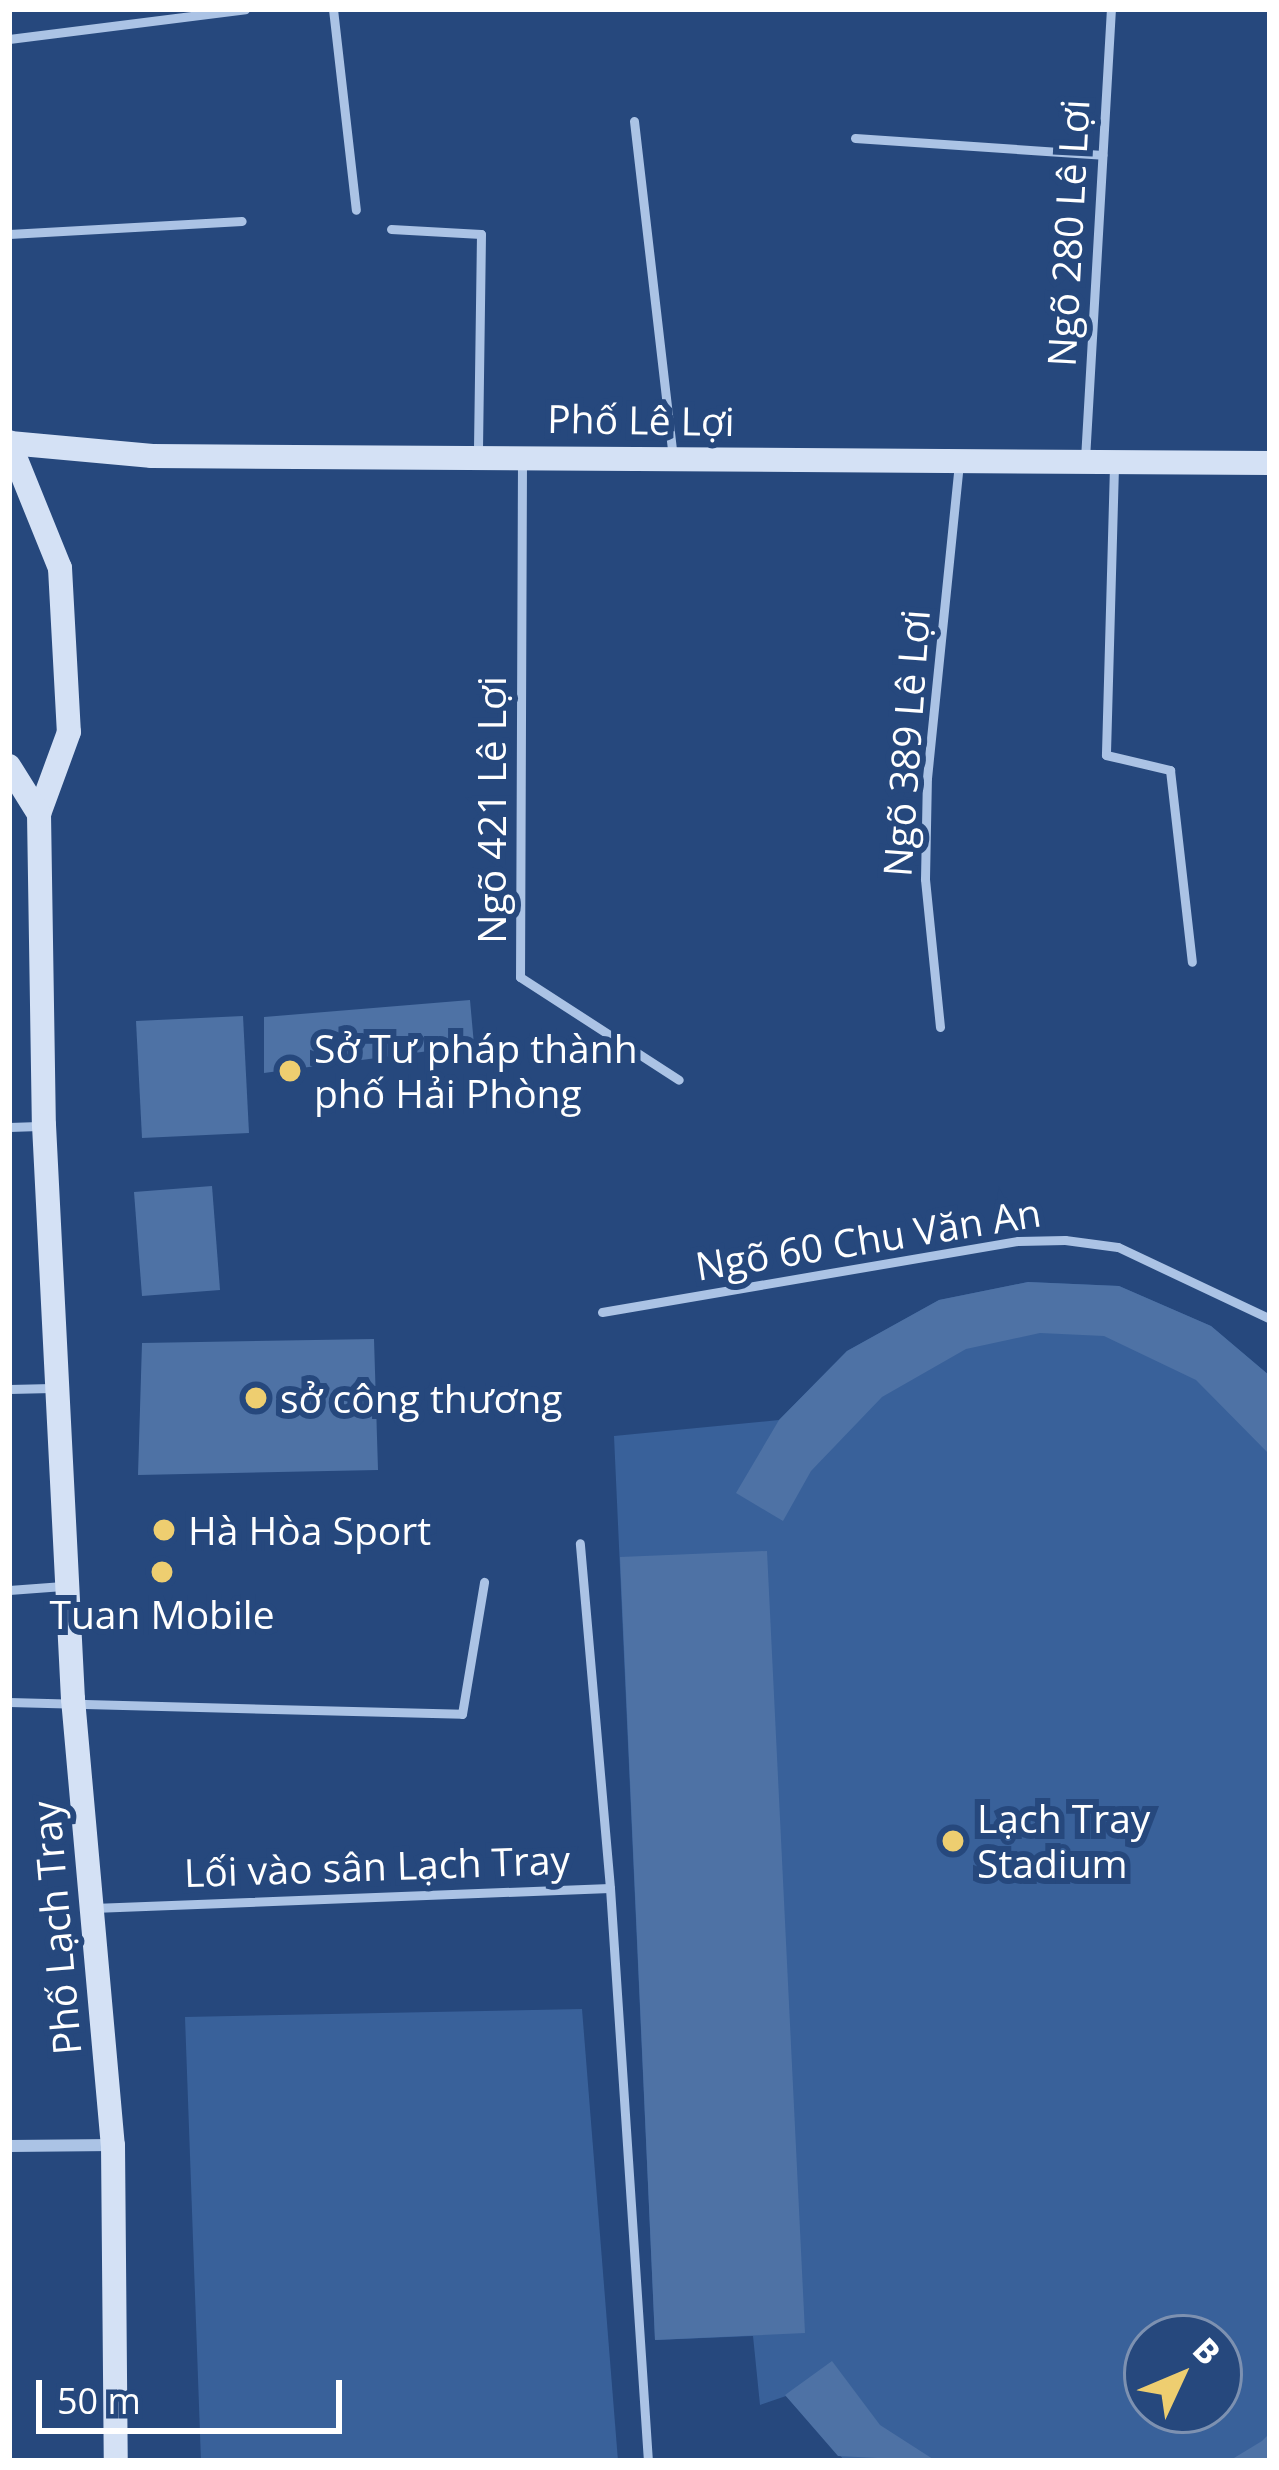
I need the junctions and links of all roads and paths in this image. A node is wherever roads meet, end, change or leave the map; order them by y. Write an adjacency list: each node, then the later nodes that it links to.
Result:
1 (245, 9): 4 (lane)
2 (333, 9): 8 (lane)
3 (1112, 9): 7 (lane, Ngõ 280 Lê Lợi)
4 (9, 39)
5 (634, 121): 16 (lane)
6 (856, 138): 7 (lane)
7 (1102, 155): 17 (lane, Ngõ 280 Lê Lợi)
8 (356, 210)
9 (242, 220): 11 (lane)
10 (391, 229): 14 (lane)
11 (9, 234)
12 (9, 421): 13 (main road, Phố Lạch Tray)
13 (9, 445): 14 (main road, Phố Lê Lợi); 22 (main road, Phố Lạch Tray)
14 (478, 454): 15 (main road, Phố Lê Lợi)
15 (522, 454): 16 (main road, Phố Lê Lợi); 25 (lane, Ngõ 421 Lê Lợi)
16 (673, 457): 19 (main road, Phố Lê Lợi)
17 (1085, 460): 18 (main road, Phố Lê Lợi); 19 (main road, Phố Lê Lợi)
18 (1114, 460): 20 (main road, Phố Lê Lợi); 23 (lane)
19 (959, 462): 24 (lane, Ngõ 389 Lê Lợi)
20 (1270, 463)
21 (9, 766): 22 (main road)
22 (38, 814): 26 (main road, Phố Lạch Tray)
23 (1192, 962)
24 (940, 1027)
25 (679, 1080)
26 (44, 1125): 27 (lane); 30 (main road, Phố Lạch Tray)
27 (9, 1127)
28 (602, 1312): 29 (lane, Ngõ 60 Chu Văn An)
29 (1270, 1319)
30 (58, 1388): 31 (lane); 34 (main road, Phố Lạch Tray)
31 (9, 1390)
32 (580, 1544): 38 (lane, Lối vào sân Lạch Tray)
33 (484, 1582): 36 (lane)
34 (67, 1586): 35 (lane); 36 (main road, Phố Lạch Tray)
35 (9, 1590)
36 (73, 1699): 37 (lane); 39 (main road, Phố Lạch Tray)
37 (9, 1702)
38 (610, 1888): 39 (lane, Lối vào sân Lạch Tray); 43 (lane)
39 (88, 1908): 40 (main road, Phố Lạch Tray)
40 (112, 2145): 41 (street); 42 (main road, Phố Lạch Tray)
41 (9, 2146)
42 (116, 2461)
43 (648, 2461)

